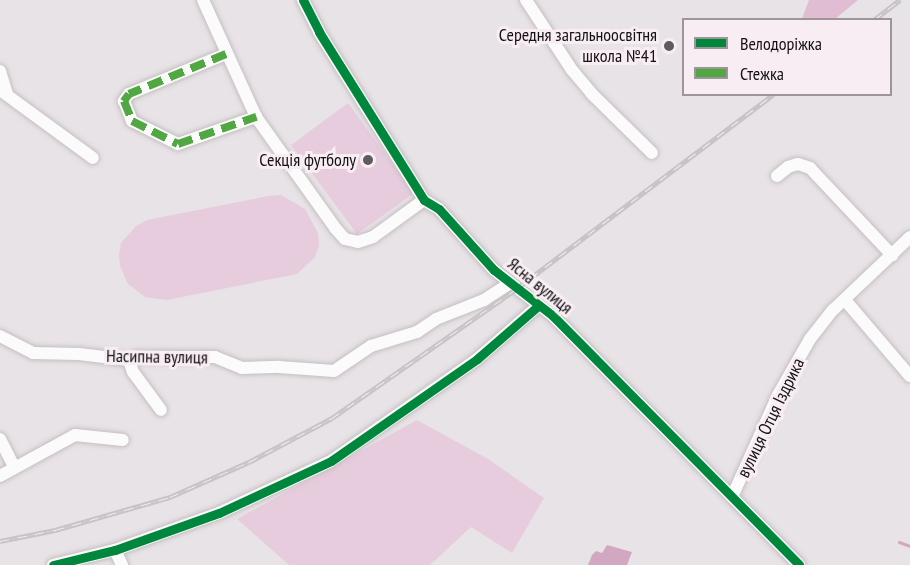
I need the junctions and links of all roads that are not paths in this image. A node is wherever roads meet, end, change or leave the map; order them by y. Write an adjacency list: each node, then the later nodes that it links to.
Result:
1 (203, 0): 4 (street)
2 (303, 0): 11 (street, Ясна вулиця)
3 (526, 0): 8 (street)
4 (226, 54): 7 (street); 7 (street)
5 (0, 71): 6 (street)
6 (4, 92): 9 (street)
7 (256, 117): 11 (street)
8 (652, 153)
9 (93, 158)
10 (777, 176): 13 (street)
11 (424, 200): 14 (street, Ясна вулиця)
12 (910, 237): 13 (street, вулиця Отця Іздрика)
13 (892, 255): 15 (street, вулиця Отця Іздрика)
14 (509, 284): 16 (street, Ясна вулиця); 18 (street, Насипна вулиця)
15 (845, 300): 19 (street); 25 (street, вулиця Отця Іздрика)
16 (538, 306): 25 (street, Ясна вулиця); 26 (street)
17 (0, 336): 18 (street, Насипна вулиця)
18 (129, 360): 20 (street)
19 (910, 376)
20 (161, 410)
21 (0, 439): 23 (street)
22 (123, 440): 23 (street)
23 (14, 466): 24 (street)
24 (0, 476)
25 (732, 497): 29 (street, Ясна вулиця)
26 (115, 550): 27 (street); 28 (street)
27 (53, 565)
28 (122, 565)
29 (799, 565)

